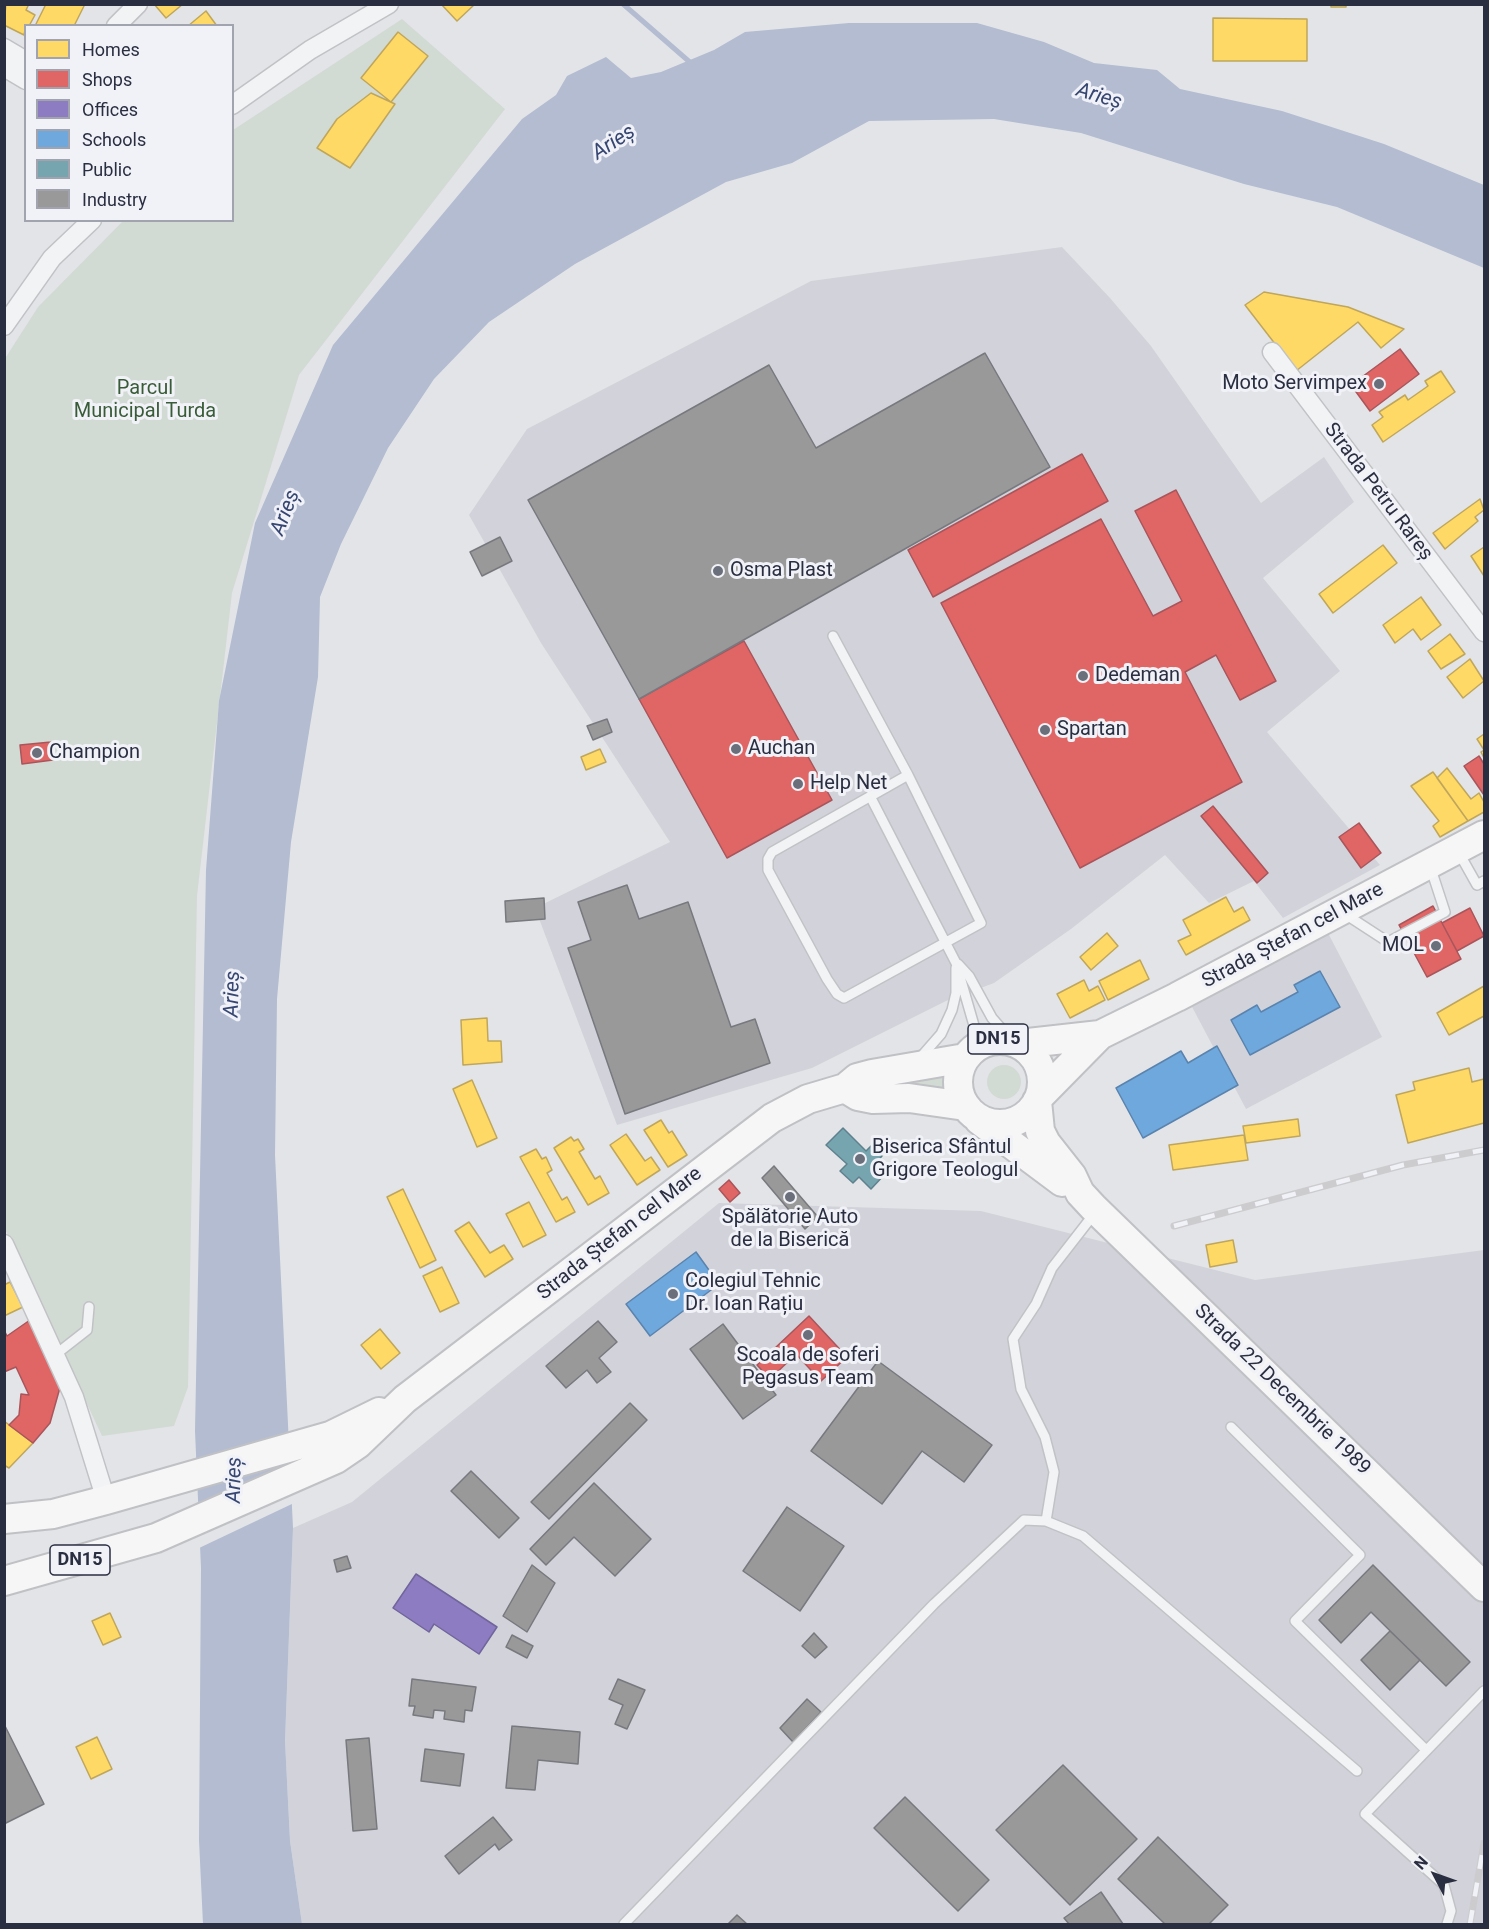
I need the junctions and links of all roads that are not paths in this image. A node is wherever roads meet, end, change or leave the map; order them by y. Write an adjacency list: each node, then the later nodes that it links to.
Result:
1 (138, 4): 3 (street)
2 (389, 4): 8 (street)
3 (118, 24)
4 (4, 48): 5 (street)
5 (24, 60)
6 (4, 67): 7 (street)
7 (24, 79)
8 (234, 104)
9 (90, 222): 10 (street)
10 (4, 326)
11 (1272, 352): 12 (street, Strada Petru Rareș)
12 (1485, 632)
13 (833, 636): 14 (lane)
14 (908, 775): 15 (lane); 21 (lane)
15 (870, 796): 21 (lane); 21 (lane)
16 (1485, 835): 17 (main road, Strada Ștefan cel Mare / DN15)
17 (1457, 850): 18 (main road, Strada Ștefan cel Mare / DN15); 19 (lane)
18 (1430, 864): 20 (main road, Strada Ștefan cel Mare / DN15); 20 (lane)
19 (1485, 881)
20 (1341, 911): 23 (main road, Strada Ștefan cel Mare / DN15)
21 (945, 944): 22 (lane)
22 (956, 963): 24 (lane); 25 (lane); 26 (lane)
23 (1100, 1035): 24 (main road, Strada Ștefan cel Mare / DN15); 28 (main road, Strada Ștefan cel Mare / DN15)
24 (1016, 1043): 25 (main road, Strada Ștefan cel Mare / DN15); 28 (main road, DN15)
25 (970, 1053): 26 (main road, Strada Ștefan cel Mare / DN15); 29 (main road, DN15)
26 (909, 1066): 27 (main road, Strada Ștefan cel Mare / DN15)
27 (845, 1088): 29 (main road, Strada Ștefan cel Mare / DN15); 35 (main road, Strada Ștefan cel Mare / DN15)
28 (1039, 1098): 29 (main road, Strada Ștefan cel Mare / DN15); 30 (main road, Strada 22 Decembrie 1989)
29 (969, 1111): 30 (main road, Strada 22 Decembrie 1989)
30 (1089, 1202): 38 (lane); 40 (main road, Strada 22 Decembrie 1989)
31 (4, 1244): 33 (street)
32 (89, 1307): 33 (lane)
33 (56, 1355): 36 (street)
34 (1231, 1427): 42 (lane)
35 (333, 1448): 36 (main road, Strada Ștefan cel Mare / DN15); 39 (main road, Strada Ștefan cel Mare / DN15)
36 (106, 1500): 37 (main road, Strada Ștefan cel Mare / DN15)
37 (4, 1519)
38 (1046, 1521): 43 (lane); 44 (lane)
39 (4, 1581)
40 (1485, 1587)
41 (1485, 1690): 42 (lane)
42 (1426, 1750): 45 (lane)
43 (1357, 1771)
44 (624, 1924)
45 (1447, 1924)

